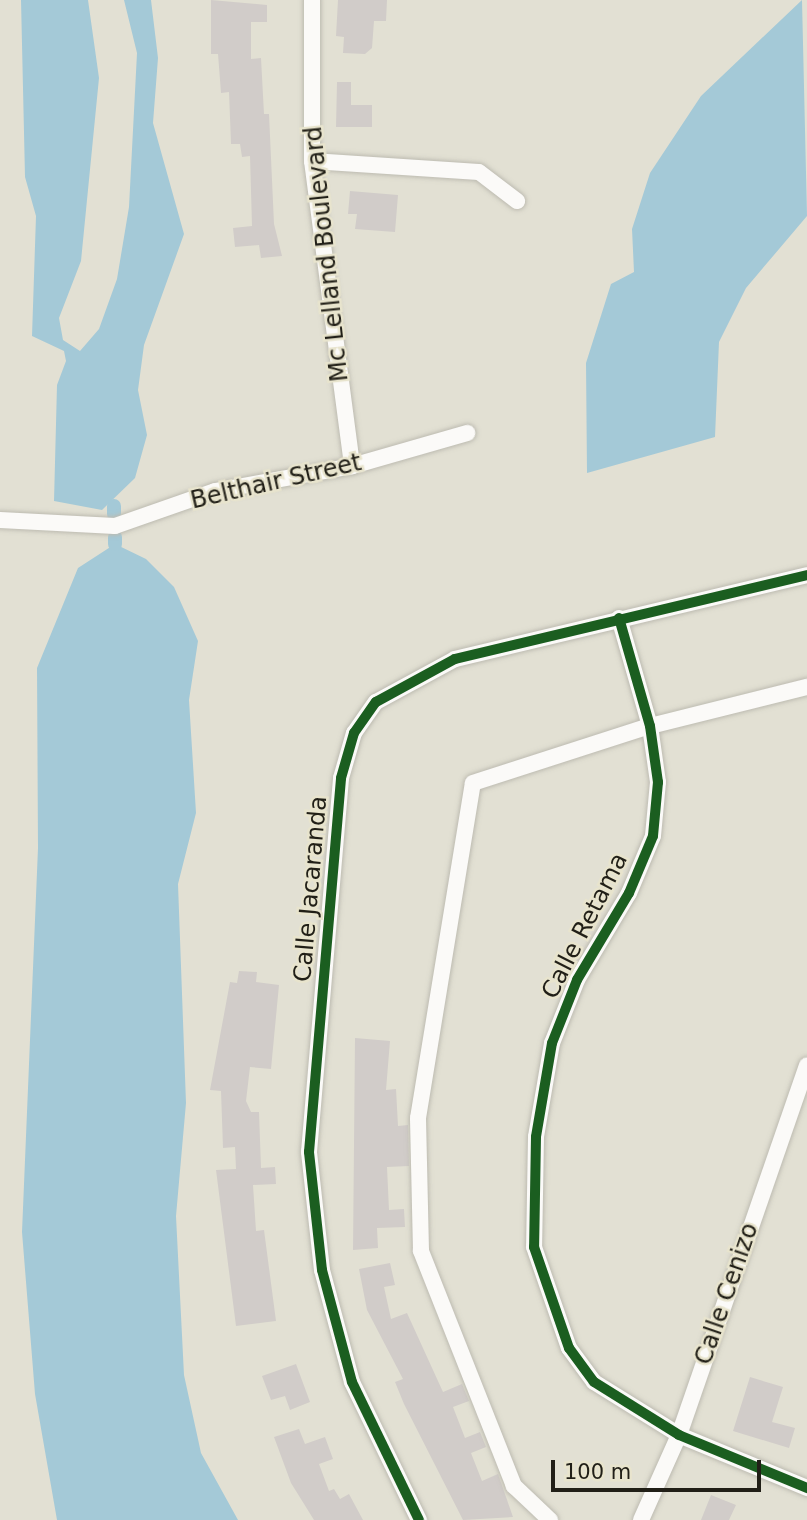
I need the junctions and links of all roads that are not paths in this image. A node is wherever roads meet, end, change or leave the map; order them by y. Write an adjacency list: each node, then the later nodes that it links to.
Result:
1 (312, 0): 2 (street, Mc Lelland Boulevard)
2 (312, 161): 3 (street); 5 (street, Mc Lelland Boulevard)
3 (517, 201)
4 (467, 433): 5 (street, Belthair Street)
5 (352, 466): 6 (street, Belthair Street)
6 (0, 520)
7 (807, 575): 8 (street, Calle Jacaranda)
8 (619, 618): 10 (street, Calle Retama); 14 (street, Calle Jacaranda)
9 (807, 687): 10 (street)
10 (650, 726): 12 (street, Calle Retama); 15 (street)
11 (807, 1066): 12 (street, Calle Cenizo)
12 (679, 1435): 13 (street, Calle Retama); 16 (street, Calle Cenizo)
13 (807, 1488)
14 (419, 1520)
15 (550, 1520)
16 (641, 1520)

